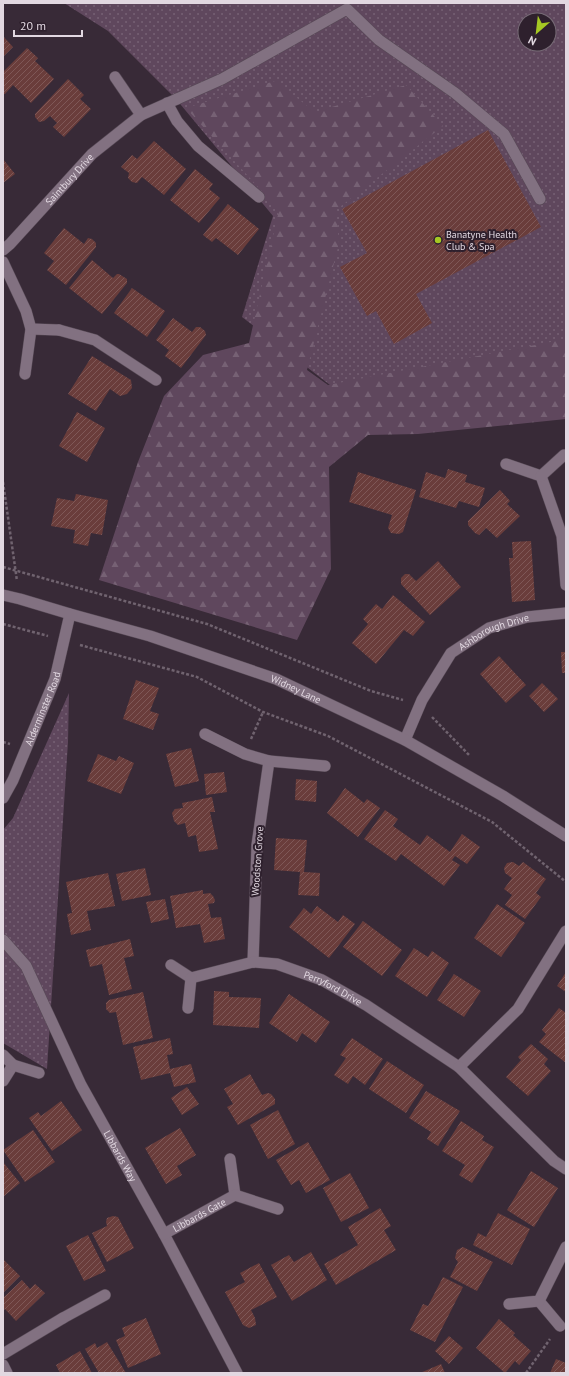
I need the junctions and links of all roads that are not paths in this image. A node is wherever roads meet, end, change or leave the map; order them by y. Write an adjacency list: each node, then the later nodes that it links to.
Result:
1 (350, 6): 3 (street, Saintbury Drive); 6 (street)
2 (115, 77): 4 (street)
3 (172, 101): 4 (street, Saintbury Drive); 5 (street)
4 (141, 115): 7 (street, Saintbury Drive)
5 (259, 197)
6 (540, 199)
7 (3, 250)
8 (3, 262): 9 (street)
9 (31, 329): 10 (street); 11 (street)
10 (25, 374)
11 (156, 380)
12 (564, 455): 14 (street)
13 (506, 464): 14 (street)
14 (540, 476): 15 (street)
15 (566, 585)
16 (3, 596): 18 (street, Widney Lane)
17 (566, 613): 20 (street, Ashborough Drive)
18 (70, 614): 20 (street, Widney Lane); 23 (street, Alderminster Road)
19 (205, 734): 21 (street)
20 (405, 740): 24 (street, Widney Lane)
21 (269, 761): 22 (street); 27 (street, Woodston Grove)
22 (325, 766)
23 (3, 798)
24 (566, 836)
25 (566, 931): 33 (street)
26 (3, 940): 40 (street, Libbards Way)
27 (253, 962): 29 (street, Perryford Drive); 33 (street, Perryford Drive)
28 (171, 965): 29 (street)
29 (191, 978): 30 (street)
30 (188, 1008)
31 (3, 1055): 32 (street)
32 (13, 1065): 34 (street); 35 (street)
33 (459, 1068): 37 (street, Perryford Drive)
34 (39, 1073)
35 (3, 1081)
36 (230, 1159): 38 (street, Libbards Gate)
37 (566, 1169)
38 (235, 1196): 39 (street, Libbards Gate); 40 (street, Libbards Gate)
39 (278, 1209)
40 (164, 1234): 49 (street, Libbards Way)
41 (566, 1247): 43 (street)
42 (105, 1295): 46 (street)
43 (539, 1301): 44 (street); 45 (street)
44 (509, 1304)
45 (560, 1326)
46 (3, 1354)
47 (3, 1365): 48 (street)
48 (7, 1373)
49 (237, 1373)

